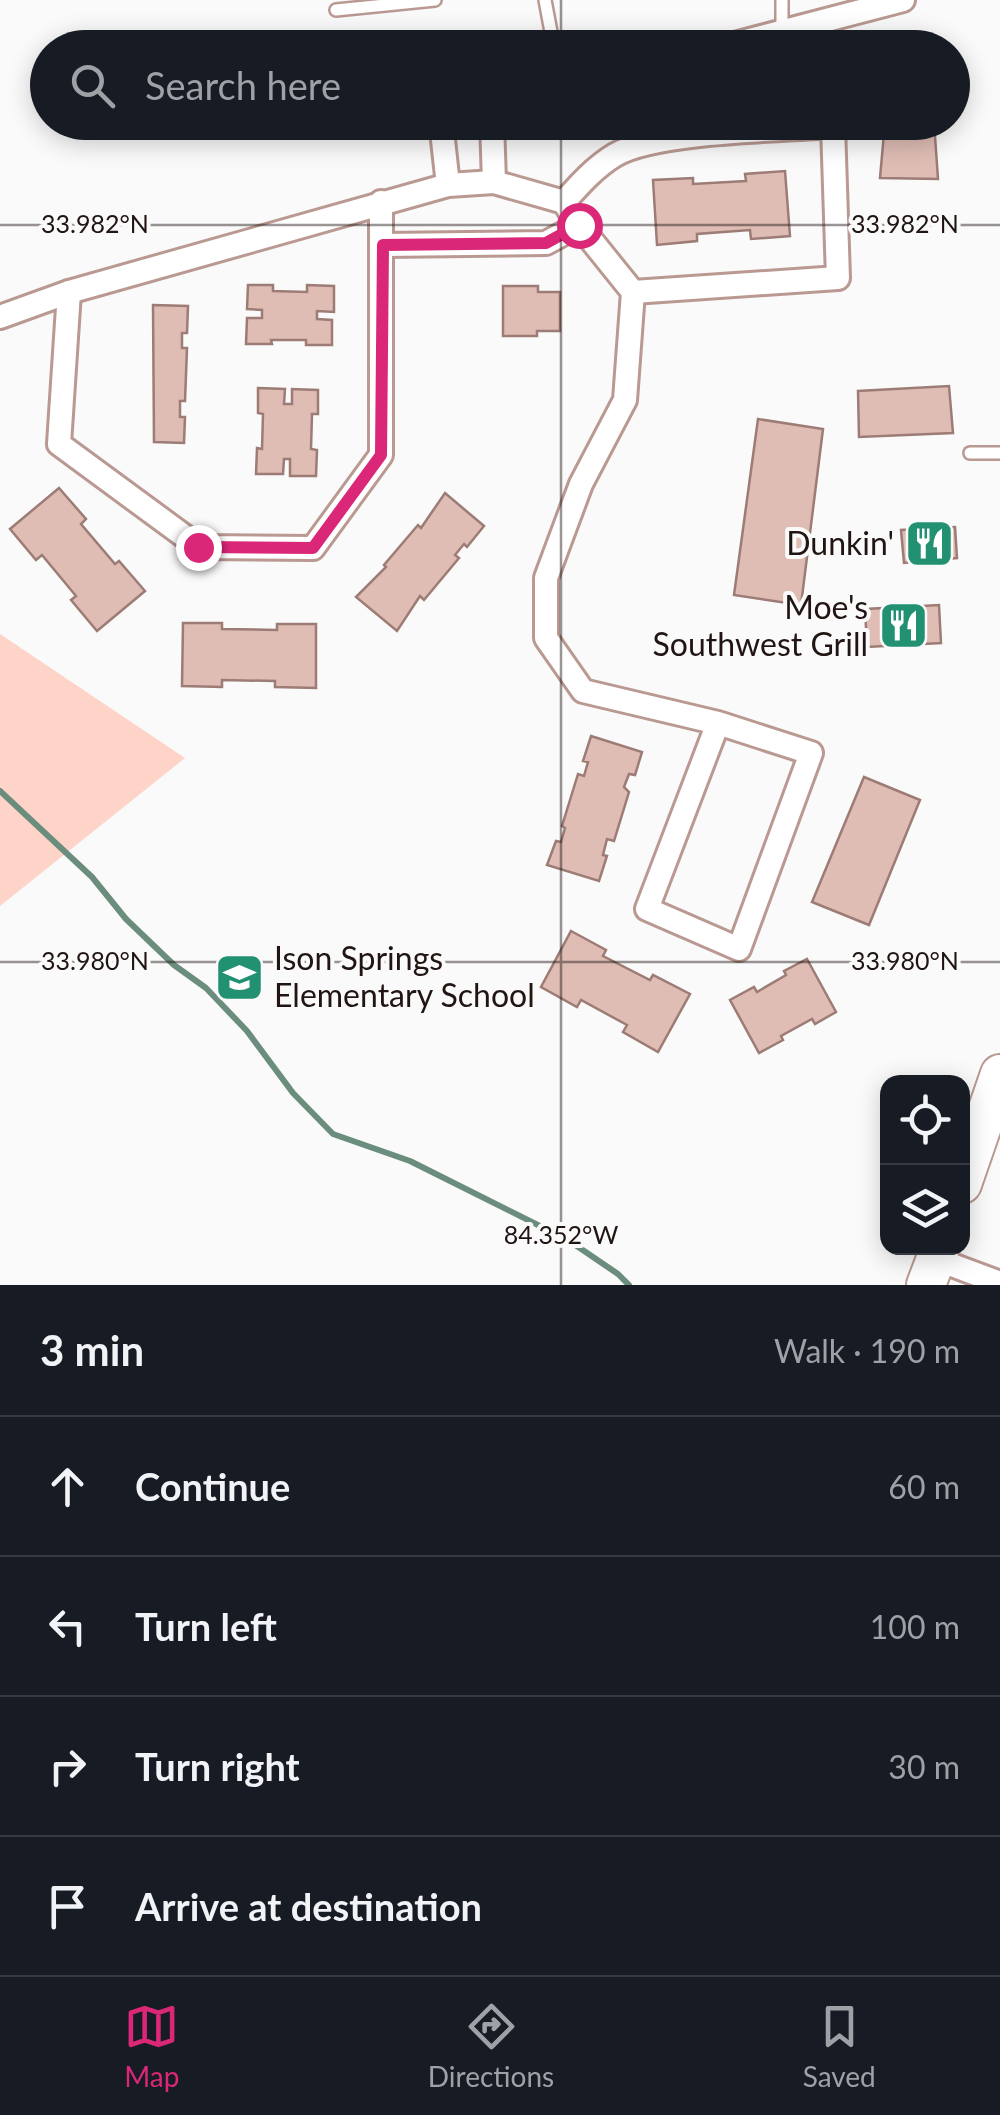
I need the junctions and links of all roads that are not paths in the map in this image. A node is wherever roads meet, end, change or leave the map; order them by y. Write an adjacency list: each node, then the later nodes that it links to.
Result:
1 (435, 0): 5 (lane)
2 (545, 0): 6 (lane)
3 (782, 0): 7 (lane)
4 (901, 0): 8 (street)
5 (336, 10)
6 (551, 30)
7 (782, 30)
8 (786, 30)
9 (443, 140): 14 (street)
10 (493, 140): 13 (street)
11 (660, 140): 16 (street)
12 (833, 140): 20 (street)
13 (494, 182): 14 (street); 16 (street)
14 (448, 185): 15 (street)
15 (381, 202): 18 (street); 19 (street)
16 (564, 202): 17 (street)
17 (579, 225): 18 (street); 20 (street)
18 (383, 245): 19 (street)
19 (69, 292): 21 (street)
20 (633, 292): 24 (street)
21 (0, 317)
22 (970, 453): 23 (lane)
23 (1000, 453)
24 (718, 723): 24 (street)
25 (1000, 1074): 26 (main road)
26 (969, 1165)
27 (934, 1264): 28 (street)
28 (1000, 1282)

